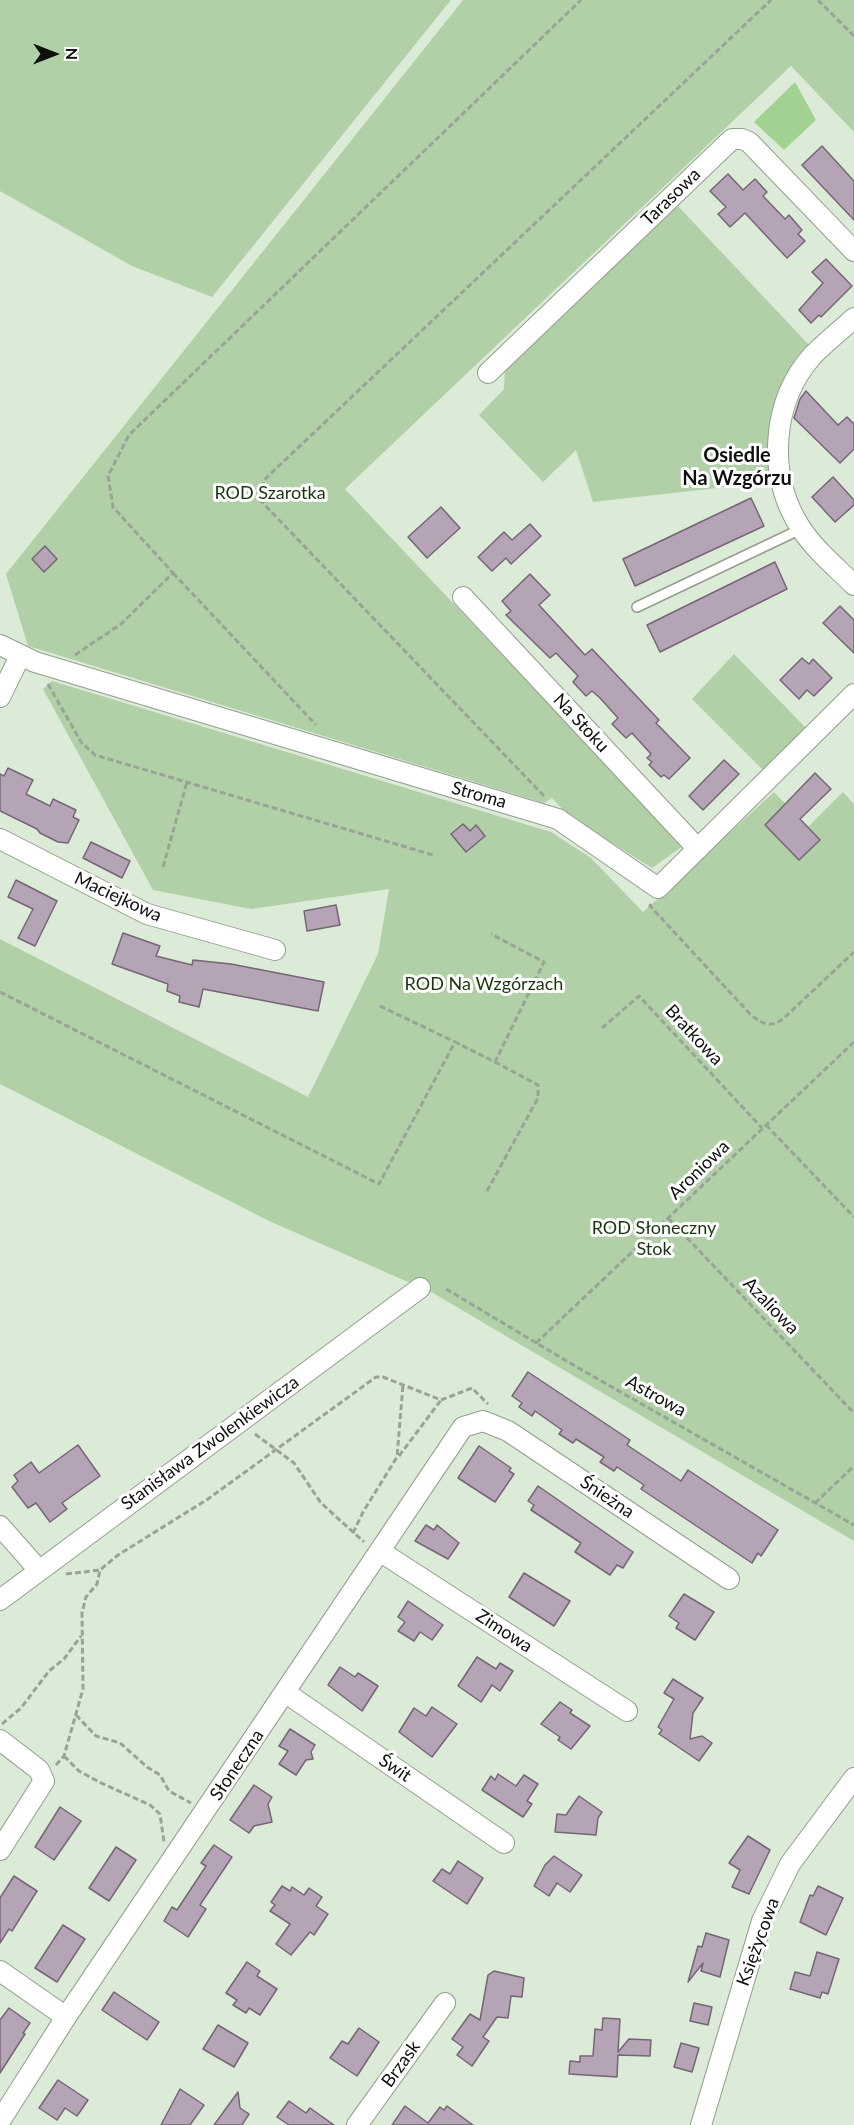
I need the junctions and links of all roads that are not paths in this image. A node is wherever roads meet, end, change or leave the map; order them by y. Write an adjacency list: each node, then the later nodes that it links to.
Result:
1 (854, 251): 3 (street, Tarasowa)
2 (854, 318): 4 (street)
3 (488, 373)
4 (801, 529): 5 (street); 7 (lane)
5 (854, 585)
6 (463, 597): 13 (street, Na Stoku)
7 (637, 607)
8 (0, 645): 9 (street, Stroma)
9 (20, 656): 11 (street); 13 (street, Stroma)
10 (854, 694): 13 (street)
11 (0, 697)
12 (0, 839): 14 (street, Maciejkowa)
13 (698, 849)
14 (275, 950)
15 (420, 1288): 19 (street, Stanisława Zwolenkiewicza)
16 (489, 1423): 18 (street, Słoneczna); 20 (street, Śnieżna)
17 (0, 1526): 19 (street)
18 (381, 1552): 22 (street, Słoneczna); 23 (street, Zimowa)
19 (38, 1569): 21 (street, Stanisława Zwolenkiewicza)
20 (729, 1579)
21 (0, 1600)
22 (286, 1693): 26 (street, Świt); 30 (street, Słoneczna)
23 (627, 1711)
24 (0, 1740): 27 (street)
25 (854, 1778): 33 (street, Księżycowa)
26 (504, 1843)
27 (0, 1850)
28 (0, 1971): 30 (street)
29 (445, 2003): 32 (street, Brzask)
30 (66, 2017): 31 (street, Słoneczna)
31 (0, 2121)
32 (357, 2125)
33 (701, 2125)

